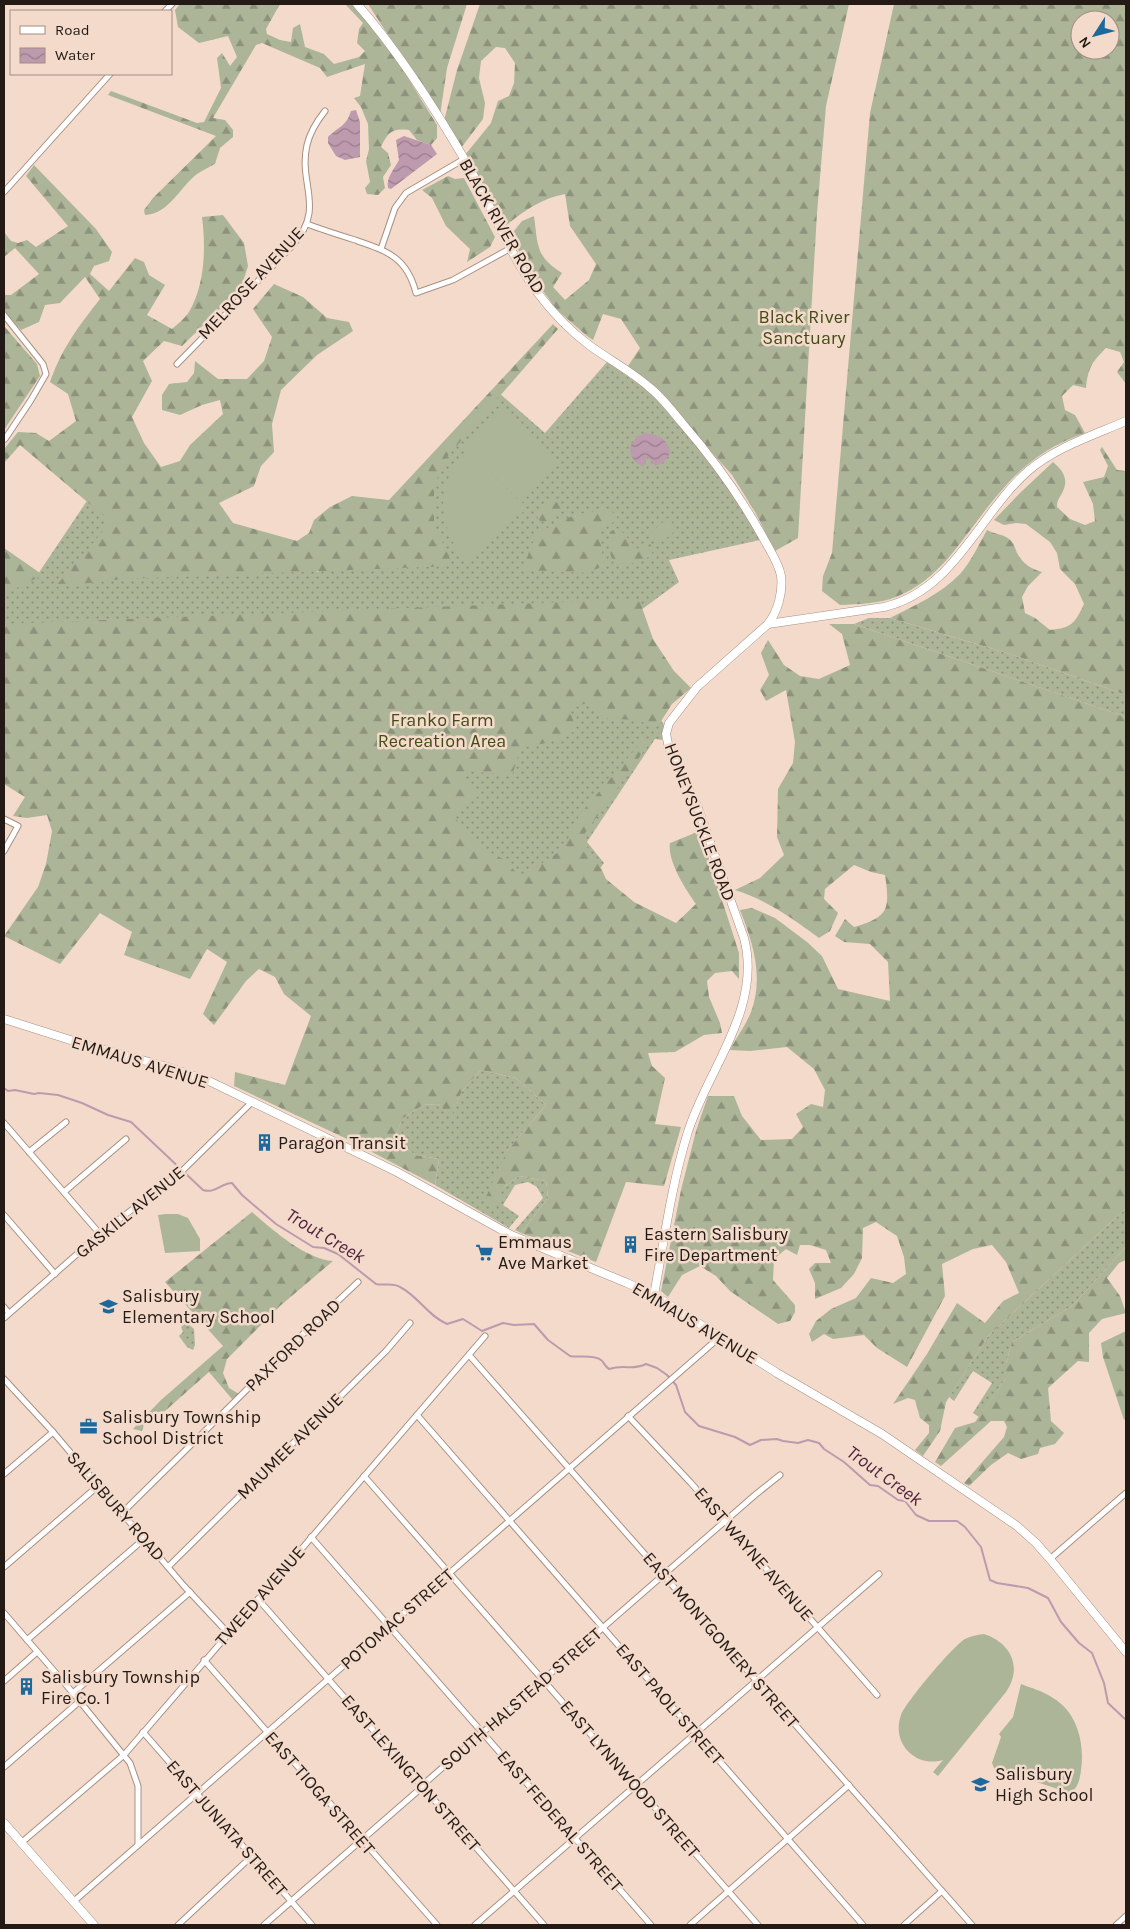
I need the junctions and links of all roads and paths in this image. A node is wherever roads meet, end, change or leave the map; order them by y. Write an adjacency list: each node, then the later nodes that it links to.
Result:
1 (357, 4): 4 (street, BLACK RIVER ROAD)
2 (109, 75): 5 (street)
3 (325, 111): 6 (street, MELROSE AVENUE)
4 (464, 159): 7 (street, BLACK RIVER ROAD); 8 (street)
5 (5, 188)
6 (307, 224): 8 (street); 10 (street, MELROSE AVENUE)
7 (511, 248): 8 (street); 13 (street, BLACK RIVER ROAD)
8 (381, 249)
9 (4, 315): 12 (street)
10 (177, 364)
11 (1126, 421): 13 (street)
12 (5, 439)
13 (768, 624): 27 (street, HONEYSUCKLE ROAD)
14 (4, 819): 15 (street)
15 (4, 851)
16 (4, 1019): 17 (street, EMMAUS AVENUE)
17 (252, 1102): 24 (street, GASKILL AVENUE); 27 (street, EMMAUS AVENUE)
18 (66, 1122): 21 (street)
19 (4, 1123): 21 (street)
20 (126, 1139): 22 (street)
21 (29, 1152): 22 (street)
22 (64, 1192): 24 (street)
23 (4, 1215): 25 (street)
24 (100, 1234): 25 (street, GASKILL AVENUE)
25 (55, 1274): 29 (street, GASKILL AVENUE)
26 (358, 1282): 45 (street, PAXFORD ROAD)
27 (654, 1295): 33 (street, EMMAUS AVENUE)
28 (4, 1307): 29 (street)
29 (9, 1313): 30 (street, GASKILL AVENUE)
30 (4, 1318)
31 (410, 1323): 52 (street, MAUMEE AVENUE)
32 (485, 1336): 34 (street, TWEED AVENUE)
33 (720, 1336): 37 (street, POTOMAC STREET); 50 (street, EMMAUS AVENUE)
34 (469, 1355): 36 (street, TWEED AVENUE); 39 (street, EAST MONTGOMERY STREET)
35 (5, 1383): 38 (street, SALISBURY ROAD)
36 (417, 1415): 42 (street, TWEED AVENUE); 46 (street, EAST PAOLI STREET)
37 (628, 1416): 39 (street, POTOMAC STREET); 47 (street, EAST WAYNE AVENUE)
38 (53, 1432): 40 (street); 43 (street, SALISBURY ROAD)
39 (569, 1469): 46 (street, POTOMAC STREET); 55 (street, EAST MONTGOMERY STREET)
40 (4, 1474)
41 (780, 1475): 47 (street, SOUTH HALSTEAD STREET)
42 (364, 1476): 48 (street, TWEED AVENUE); 53 (street, EAST LYNNWOOD STREET)
43 (98, 1486): 45 (street, SALISBURY ROAD); 51 (street)
44 (1126, 1493): 50 (street)
45 (122, 1513): 49 (street, SALISBURY ROAD)
46 (510, 1521): 53 (street, POTOMAC STREET); 61 (street, EAST PAOLI STREET)
47 (725, 1522): 55 (street, SOUTH HALSTEAD STREET); 60 (street, EAST WAYNE AVENUE)
48 (311, 1537): 57 (street, TWEED AVENUE); 59 (street, EAST FEDERAL STREET)
49 (144, 1539): 52 (street, SALISBURY ROAD); 63 (street)
50 (1050, 1558): 65 (street, EMMAUS AVENUE)
51 (4, 1567)
52 (168, 1567): 56 (street, SALISBURY ROAD)
53 (449, 1574): 59 (street, POTOMAC STREET); 68 (street, EAST LYNNWOOD STREET)
54 (879, 1574): 60 (street)
55 (664, 1575): 61 (street, SOUTH HALSTEAD STREET); 69 (street, EAST MONTGOMERY STREET)
56 (190, 1592): 62 (street, SALISBURY ROAD); 71 (street)
57 (258, 1599): 62 (street, TWEED AVENUE); 67 (street, EAST LEXINGTON STREET)
58 (4, 1613): 63 (street)
59 (388, 1626): 67 (street, POTOMAC STREET); 76 (street, EAST FEDERAL STREET)
60 (818, 1627): 69 (street); 72 (street, EAST WAYNE AVENUE)
61 (603, 1628): 68 (street, SOUTH HALSTEAD STREET); 77 (street, EAST PAOLI STREET)
62 (228, 1633): 66 (street, TWEED AVENUE)
63 (27, 1640): 64 (street)
64 (37, 1652): 70 (street); 71 (street)
65 (1126, 1652)
66 (204, 1660): 74 (street, TWEED AVENUE); 75 (street, EAST TIOGA STREET)
67 (328, 1679): 75 (street, POTOMAC STREET); 81 (street, EAST LEXINGTON STREET)
68 (542, 1680): 76 (street, SOUTH HALSTEAD STREET); 82 (street, EAST LYNNWOOD STREET)
69 (757, 1680): 77 (street); 80 (street, EAST MONTGOMERY STREET)
70 (4, 1681)
71 (73, 1693): 73 (street)
72 (877, 1695)
73 (80, 1701): 78 (street); 79 (street)
74 (142, 1732): 78 (street, TWEED AVENUE); 83 (street, EAST JUNIATA STREET)
75 (267, 1732): 83 (street, POTOMAC STREET); 87 (street, EAST TIOGA STREET)
76 (483, 1732): 81 (street, SOUTH HALSTEAD STREET); 86 (street, EAST FEDERAL STREET)
77 (697, 1734): 82 (street); 85 (street, EAST PAOLI STREET)
78 (124, 1754): 88 (street, TWEED AVENUE); 89 (street)
79 (4, 1767)
80 (850, 1785): 85 (street); 92 (street, EAST MONTGOMERY STREET)
81 (423, 1786): 87 (street, SOUTH HALSTEAD STREET); 93 (street, EAST LEXINGTON STREET)
82 (636, 1787): 86 (street); 91 (street, EAST LYNNWOOD STREET)
83 (197, 1794): 89 (street, POTOMAC STREET); 90 (street, EAST JUNIATA STREET)
84 (4, 1823): 88 (street)
85 (789, 1838): 91 (street); 107 (street, EAST PAOLI STREET)
86 (575, 1839): 93 (street); 104 (street, EAST FEDERAL STREET)
87 (361, 1840): 94 (street, SOUTH HALSTEAD STREET); 101 (street, EAST TIOGA STREET)
88 (21, 1843): 95 (street)
89 (138, 1845): 95 (street, POTOMAC STREET)
90 (252, 1856): 94 (street, EAST JUNIATA STREET); 98 (street)
91 (728, 1891): 105 (street); 106 (street, EAST LYNNWOOD STREET)
92 (942, 1891): 108 (street); 109 (street, EAST MONTGOMERY STREET)
93 (514, 1892): 102 (street); 103 (street, EAST LEXINGTON STREET)
94 (291, 1901): 99 (street, SOUTH HALSTEAD STREET); 100 (street, EAST JUNIATA STREET)
95 (73, 1902): 97 (street)
96 (1126, 1916): 110 (street)
97 (94, 1925)
98 (178, 1925)
99 (264, 1925)
100 (312, 1925)
101 (437, 1925)
102 (476, 1925)
103 (544, 1925)
104 (651, 1925)
105 (690, 1925)
106 (758, 1925)
107 (863, 1925)
108 (904, 1925)
109 (972, 1925)
110 (1116, 1925)

